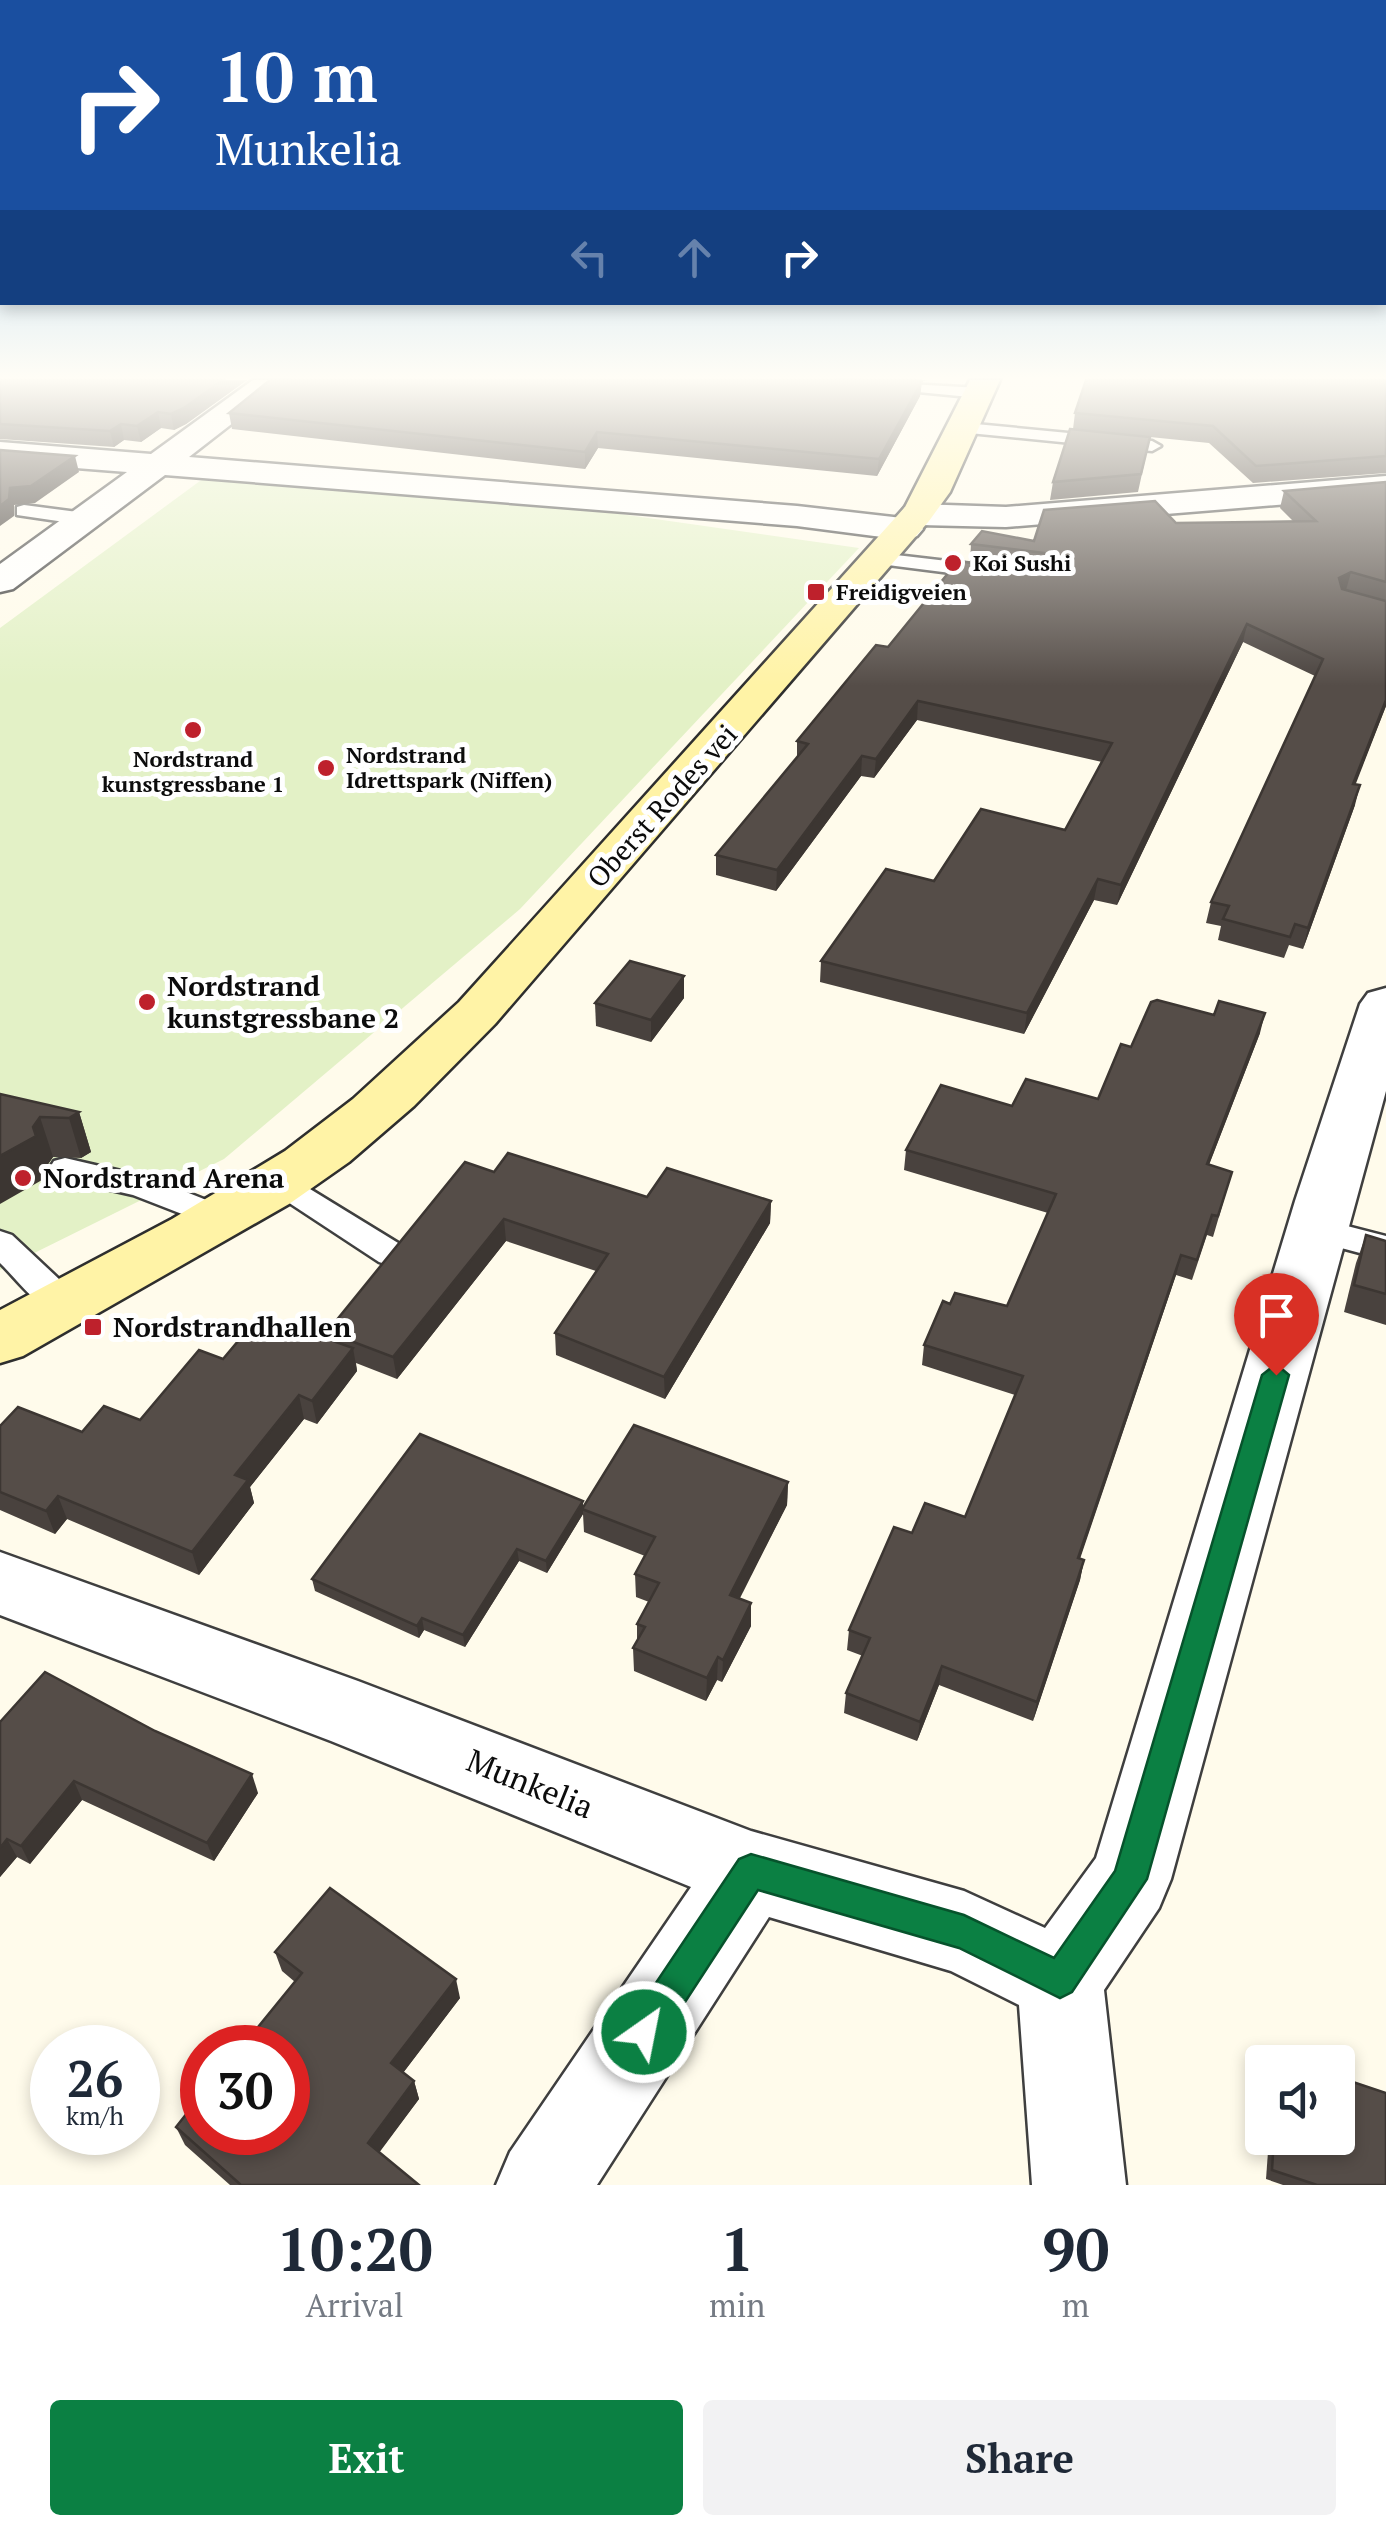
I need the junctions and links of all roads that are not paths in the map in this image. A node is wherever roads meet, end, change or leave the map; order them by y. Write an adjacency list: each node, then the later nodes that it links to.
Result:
1 (134, 482): 6 (street)
2 (358, 482): 7 (street)
3 (931, 482): 7 (street, Oberst Rodes vei)
4 (1386, 486): 7 (street)
5 (24, 510): 6 (lane)
6 (84, 519): 9 (street)
7 (900, 534): 8 (lane); 12 (street, Oberst Rodes vei)
8 (1011, 575)
9 (0, 581)
10 (1386, 1004): 14 (street)
11 (64, 1168): 13 (lane)
12 (279, 1181): 13 (street, Oberst Rodes vei); 17 (lane)
13 (218, 1216): 18 (street, Oberst Rodes vei)
14 (1316, 1230): 16 (lane); 22 (street)
15 (0, 1243): 18 (lane)
16 (1386, 1248)
17 (391, 1254)
18 (64, 1304): 19 (street, Oberst Rodes vei)
19 (0, 1339)
20 (0, 1583): 21 (street, Munkelia)
21 (751, 1871): 22 (street, Munkelia); 23 (street)
22 (1060, 1980): 24 (street)
23 (544, 2185)
24 (1078, 2185)

